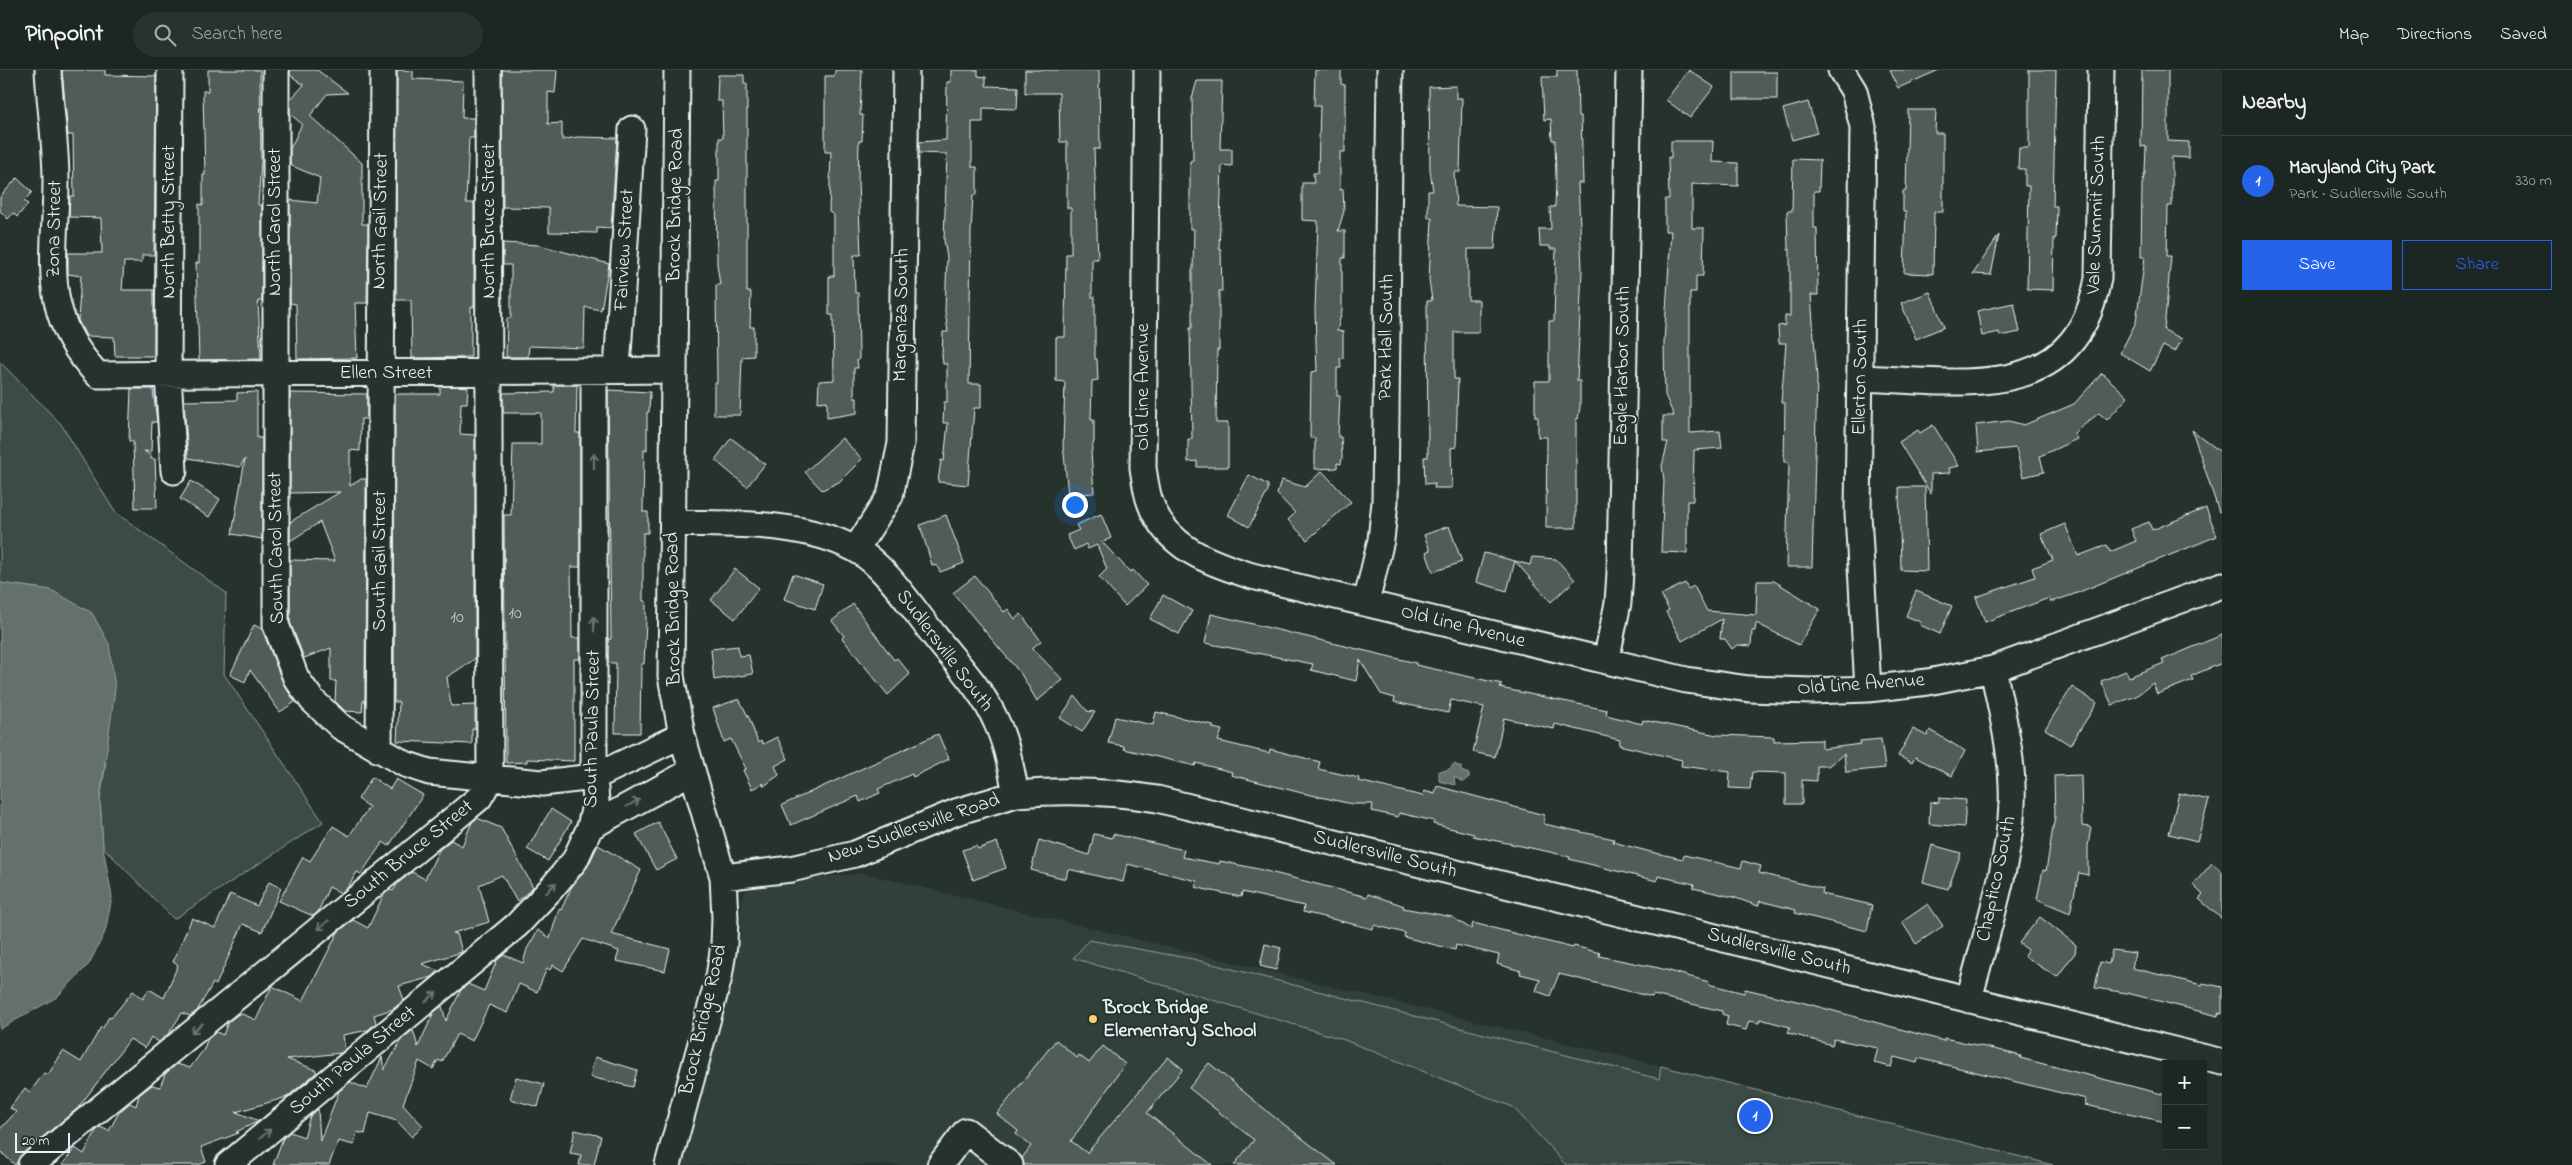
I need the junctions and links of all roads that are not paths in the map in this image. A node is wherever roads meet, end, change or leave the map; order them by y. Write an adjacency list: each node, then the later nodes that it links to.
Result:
1 (48, 70): 19 (street, Zona Street)
2 (170, 70): 20 (street, North Betty Street)
3 (276, 70): 18 (street, North Carol Street)
4 (383, 70): 16 (street, North Gail Street)
5 (488, 70): 17 (street, North Bruce Street)
6 (677, 70): 14 (street, Brock Bridge Road)
7 (906, 70): 24 (street, Marganza South)
8 (1148, 70): 26 (street, Old Line Avenue)
9 (1390, 70): 26 (street, Park Hall South)
10 (1629, 70): 27 (street, Eagle Harbor South)
11 (1841, 70): 21 (street, Ellerton South)
12 (2101, 70): 21 (street, Vale Summit South)
13 (632, 129): 15 (street, Fairview Street)
14 (674, 370): 15 (street, Ellen Street); 23 (street, Brock Bridge Road)
15 (606, 371): 17 (street, Ellen Street); 33 (street, South Paula Street, one-way to 15)
16 (379, 373): 17 (street, Ellen Street); 18 (street, Ellen Street); 31 (street, South Gail Street)
17 (489, 373): 34 (street)
18 (275, 374): 20 (street, Ellen Street); 31 (street, South Carol Street)
19 (98, 375): 20 (street, Ellen Street)
20 (168, 375): 22 (street, North Betty Street)
21 (1861, 378): 29 (street, Ellerton South)
22 (174, 471)
23 (673, 523): 24 (street, Sudlersville South); 30 (street, Brock Bridge Road)
24 (856, 549): 35 (street, Sudlersville South)
25 (2222, 585): 28 (street, Old Line Avenue)
26 (1366, 603): 27 (street, Old Line Avenue)
27 (1606, 661): 29 (street, Old Line Avenue)
28 (1993, 669): 29 (street, Old Line Avenue); 38 (street, Chaptico South)
29 (1868, 689)
30 (682, 735): 32 (street, Brock Bridge Road); 33 (street, South Carol Street)
31 (379, 750): 34 (street, South Carol Street)
32 (692, 771): 36 (street, one-way to 32); 37 (street, Brock Bridge Road)
33 (594, 777): 34 (street, South Carol Street); 36 (street, South Paula Street)
34 (490, 779): 40 (street, South Bruce Street, one-way to 40)
35 (1016, 794): 37 (street, New Sudlersville Road); 38 (street, Sudlersville South)
36 (590, 827): 41 (street, South Paula Street, one-way to 36)
37 (723, 877): 42 (street, Brock Bridge Road)
38 (1969, 1000): 39 (street, Sudlersville South)
39 (2222, 1062)
40 (31, 1165)
41 (228, 1165)
42 (668, 1165)
43 (940, 1165): 44 (street)
44 (1010, 1165)

